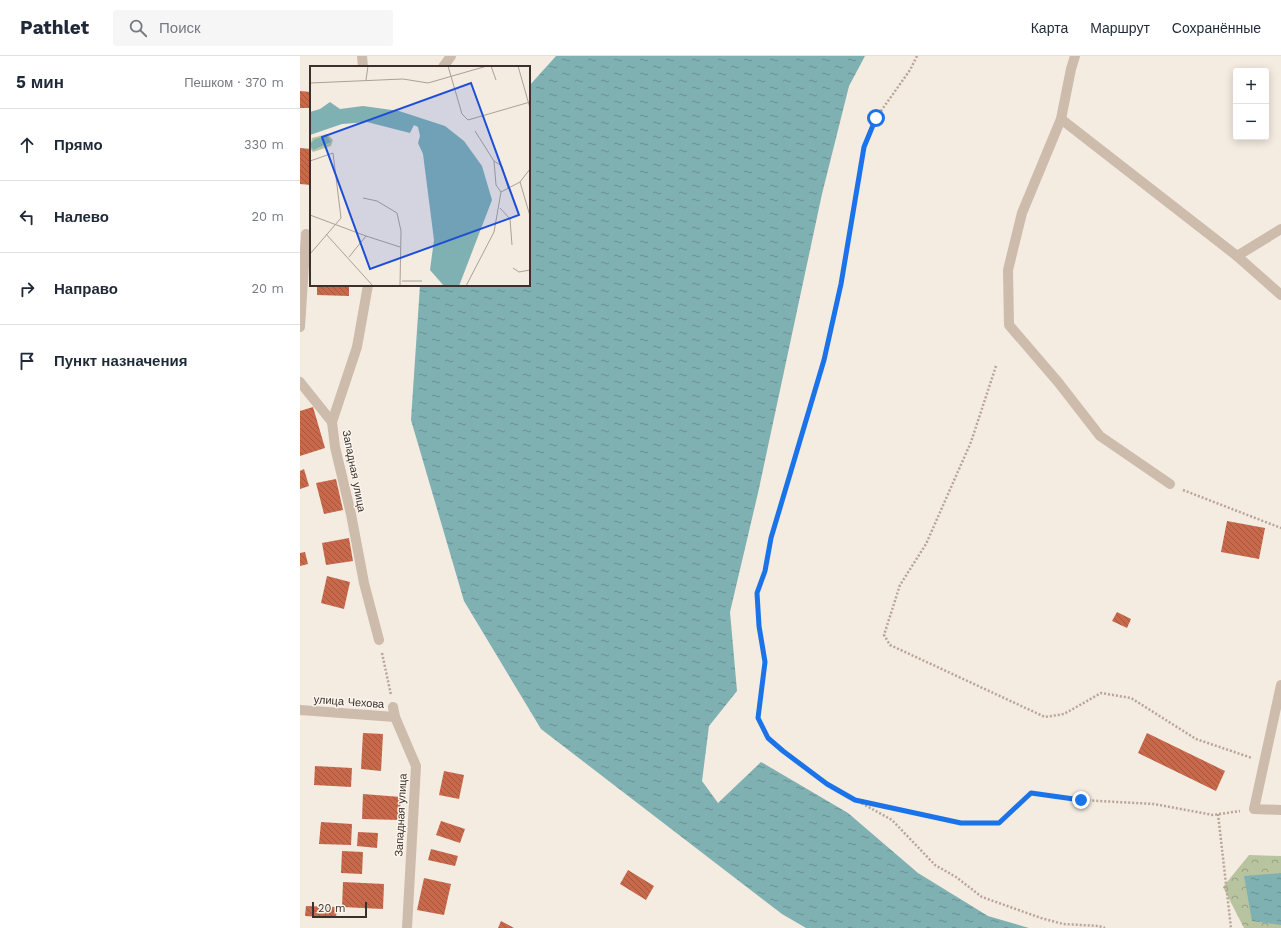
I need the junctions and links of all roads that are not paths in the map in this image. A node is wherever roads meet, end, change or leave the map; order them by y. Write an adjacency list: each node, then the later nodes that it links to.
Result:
1 (362, 56): 4 (street)
2 (451, 56): 5 (street)
3 (1075, 56): 6 (street)
4 (363, 66)
5 (444, 66)
6 (1062, 119): 9 (street); 15 (street)
7 (1281, 229): 9 (street)
8 (306, 234): 12 (street)
9 (1237, 256): 11 (street)
10 (368, 286): 14 (street, Западная улица)
11 (1281, 295)
12 (300, 327)
13 (300, 382): 14 (street)
14 (332, 422): 16 (street, Западная улица)
15 (1170, 484)
16 (379, 640)
17 (1281, 685): 20 (street)
18 (300, 710): 19 (street, улица Чехова)
19 (394, 712): 21 (street, Западная улица)
20 (1281, 810)
21 (407, 928)

